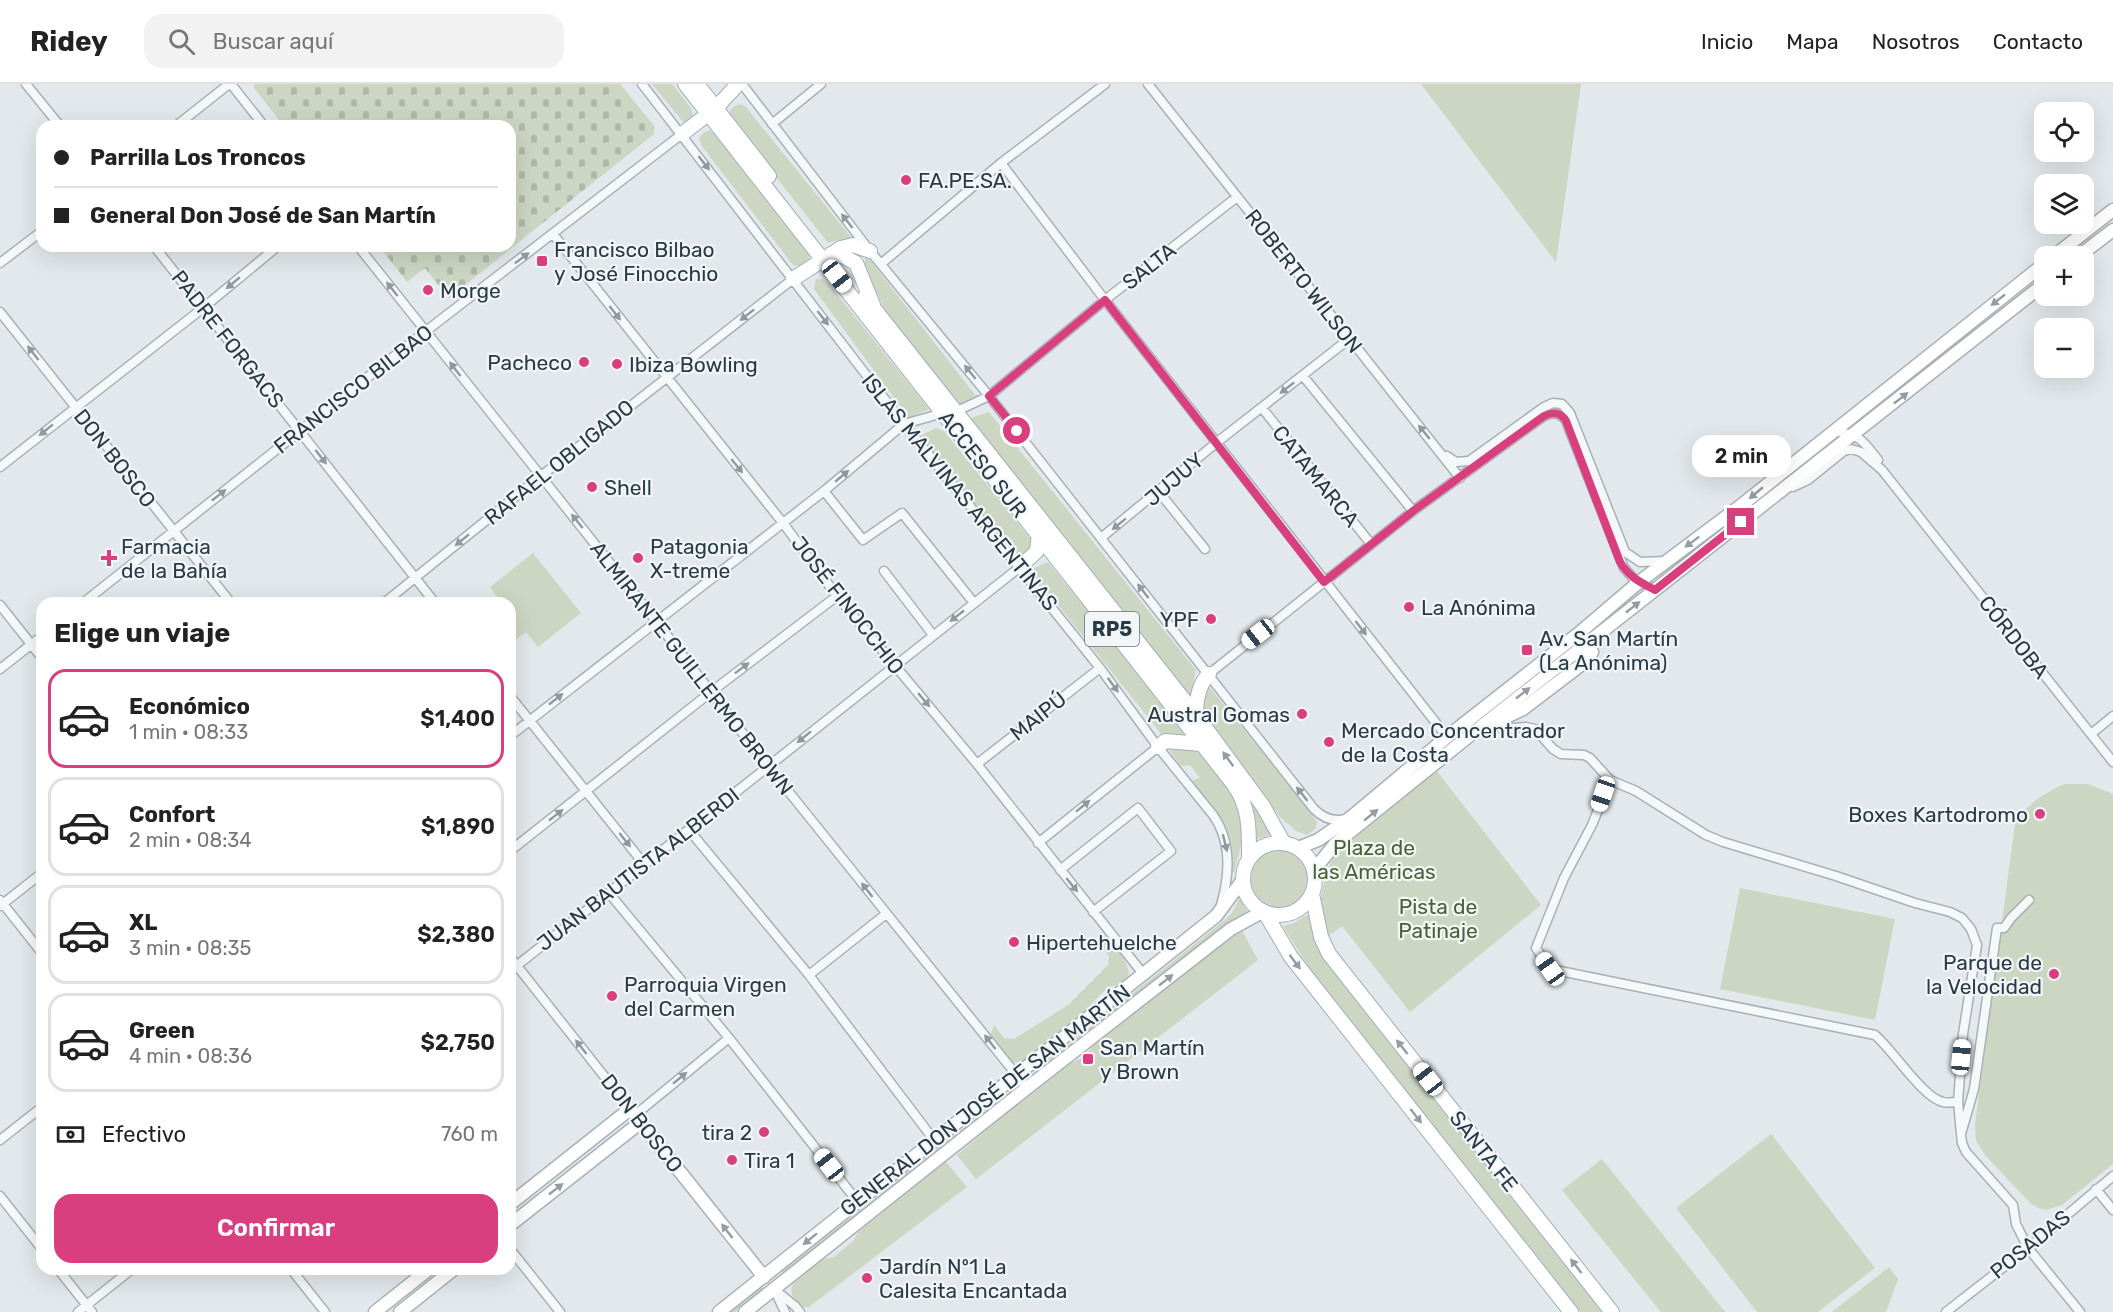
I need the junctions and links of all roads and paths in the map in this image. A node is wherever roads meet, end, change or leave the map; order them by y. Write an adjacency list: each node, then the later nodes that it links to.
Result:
1 (26, 84): 11 (street)
2 (230, 84): 12 (street); 13 (street)
3 (642, 84): 15 (street, ISLAS MALVINAS ARGENTINAS)
4 (685, 84): 10 (main road, ACCESO SUR / RP5)
5 (697, 84): 10 (main road, ACCESO SUR / RP5)
6 (740, 84): 10 (main road); 14 (street)
7 (822, 84): 14 (street)
8 (1104, 84): 16 (street)
9 (1148, 84): 17 (street, ROBERTO WILSON)
10 (712, 111): 15 (main road); 28 (main road, ACCESO SUR / RP5)
11 (55, 120)
12 (184, 120)
13 (259, 120)
14 (772, 124): 24 (street, one-way to 14)
15 (682, 134): 20 (street, FRANCISCO BILBAO); 32 (street, ISLAS MALVINAS ARGENTINAS, one-way to 32)
16 (1001, 164): 30 (street); 34 (street)
17 (1237, 196): 34 (street, SALTA); 38 (street, ROBERTO WILSON)
18 (2113, 210): 22 (main road)
19 (2113, 230): 23 (main road)
20 (553, 234): 37 (street, FRANCISCO BILBAO, one-way to 20); 40 (street, JOSÉ FINOCCHIO, one-way to 40)
21 (36, 236): 29 (street)
22 (2067, 246)
23 (2092, 246)
24 (870, 251): 28 (main road); 30 (street)
25 (159, 252): 35 (street, PADRE FORGACS)
26 (271, 252): 35 (street, one-way to 35)
27 (363, 252): 37 (street, ALMIRANTE GUILLERMO BROWN, one-way to 27)
28 (827, 257): 32 (main road); 44 (main road, ACCESO SUR / RP5); 44 (main road, ACCESO SUR / RP5)
29 (0, 263)
30 (882, 263): 41 (street, one-way to 30)
31 (2034, 272): 47 (main road, one-way to 47)
32 (793, 279): 40 (street, RAFAEL OBLIGADO, one-way to 40); 45 (street, ISLAS MALVINAS ARGENTINAS, one-way to 45)
33 (2034, 292): 48 (main road, one-way to 33)
34 (1105, 300): 41 (street, SALTA); 49 (street)
35 (203, 308): 42 (street); 46 (street, PADRE FORGACS)
36 (0, 312): 42 (street, DON BOSCO, one-way to 36)
37 (426, 331): 46 (street, FRANCISCO BILBAO); 52 (street, ALMIRANTE GUILLERMO BROWN, one-way to 37)
38 (1349, 339): 39 (street, JUJUY); 50 (street, ROBERTO WILSON, one-way to 38)
39 (1303, 376): 43 (street, JUJUY, one-way to 43); 57 (street)
40 (666, 378): 52 (street, RAFAEL OBLIGADO); 59 (street, JOSÉ FINOCCHIO, one-way to 59)
41 (989, 396): 44 (street, SALTA); 62 (street)
42 (75, 407): 51 (street, one-way to 51); 60 (street, DON BOSCO)
43 (1262, 408): 49 (street, JUJUY); 63 (street, CATAMARCA)
44 (950, 412): 45 (street, SALTA); 61 (main road, ACCESO SUR / RP5); 92 (main road, ACCESO SUR / RP5)
45 (904, 424): 54 (street, one-way to 45); 66 (street, ISLAS MALVINAS ARGENTINAS)
46 (301, 431): 60 (street, FRANCISCO BILBAO, one-way to 46); 68 (street, PADRE FORGACS, one-way to 68)
47 (1835, 431): 48 (street); 65 (main road, one-way to 65)
48 (1855, 435): 56 (main road); 58 (street, CÓRDOBA)
49 (1216, 443): 55 (street, JUJUY); 69 (street)
50 (1437, 448): 53 (street, ROBERTO WILSON); 65 (street)
51 (0, 467)
52 (541, 476): 68 (street, RAFAEL OBLIGADO, one-way to 68); 79 (street, ALMIRANTE GUILLERMO BROWN, one-way to 52)
53 (1460, 478): 57 (street, CATAMARCA); 70 (street, CATAMARCA)
54 (824, 491): 59 (street); 77 (street)
55 (1159, 492): 62 (street, JUJUY, one-way to 62); 64 (street)
56 (1776, 495): 58 (street, CÓRDOBA); 71 (main road)
57 (1413, 511): 63 (street, CATAMARCA)
58 (1915, 511): 98 (street, CÓRDOBA)
59 (783, 523): 72 (street, JOSÉ FINOCCHIO); 79 (street)
60 (173, 531): 73 (street, FRANCISCO BILBAO); 74 (street, DON BOSCO)
61 (1039, 534): 66 (main road); 100 (main road, ACCESO SUR / RP5)
62 (1101, 538): 89 (street, one-way to 62)
63 (1371, 544): 69 (street, CATAMARCA)
64 (1205, 549)
65 (1669, 560): 70 (main road)
66 (1020, 567): 77 (street, JUAN BAUTISTA ALBERDI); 87 (street, ISLAS MALVINAS ARGENTINAS)
67 (884, 571): 81 (street)
68 (415, 579): 75 (street, RAFAEL OBLIGADO); 76 (street, PADRE FORGACS)
69 (1324, 582): 89 (street, CATAMARCA); 99 (street, one-way to 99)
70 (1639, 582): 71 (street); 80 (main road)
71 (1655, 590): 83 (main road, one-way to 71)
72 (837, 596): 86 (street, JOSÉ FINOCCHIO); 90 (street, one-way to 72)
73 (90, 597)
74 (226, 597)
75 (392, 597)
76 (430, 597)
77 (974, 603): 81 (street, JUAN BAUTISTA ALBERDI, one-way to 81)
78 (0, 605): 84 (street)
79 (656, 621): 90 (street, ALMIRANTE GUILLERMO BROWN); 95 (street, one-way to 79)
80 (1578, 634): 83 (main road); 99 (main road)
81 (933, 635): 86 (street, JUAN BAUTISTA ALBERDI)
82 (36, 641): 84 (street)
83 (1587, 643): 94 (main road); 96 (main road, one-way to 83)
84 (31, 645): 85 (street); 88 (street)
85 (36, 651)
86 (895, 665): 103 (street, JOSÉ FINOCCHIO, one-way to 103); 104 (street, JUAN BAUTISTA ALBERDI, one-way to 104)
87 (1100, 668): 101 (street, ISLAS MALVINAS ARGENTINAS, one-way to 101); 103 (street, MAIPÚ)
88 (0, 669)
89 (1209, 674): 92 (main road); 107 (street, one-way to 89)
90 (711, 692): 104 (street, ALMIRANTE GUILLERMO BROWN); 106 (street)
91 (516, 704): 95 (street)
92 (1196, 716): 109 (main road, ACCESO SUR / RP5, one-way to 92)
93 (2113, 716): 98 (street)
94 (1501, 719): 96 (main road); 105 (street)
95 (529, 720): 97 (street); 106 (street)
96 (1476, 730): 116 (main road, one-way to 96)
97 (516, 731)
98 (2091, 734): 102 (street, CÓRDOBA)
99 (1447, 737): 107 (main road)
100 (1202, 744): 101 (main road); 113 (main road, ACCESO SUR / RP5)
101 (1158, 747): 110 (street, one-way to 101); 126 (street, ISLAS MALVINAS ARGENTINAS, one-way to 126)
102 (2113, 762)
103 (977, 764): 110 (street, JOSÉ FINOCCHIO)
104 (768, 766): 108 (street, JUAN BAUTISTA ALBERDI); 125 (street, ALMIRANTE GUILLERMO BROWN, one-way to 104)
105 (1610, 780): 135 (street); 135 (street)
106 (586, 792): 111 (street, one-way to 106); 114 (street, one-way to 114)
107 (1350, 818): 112 (main road)
108 (689, 830): 114 (street, JUAN BAUTISTA ALBERDI); 130 (street)
109 (1283, 842): 112 (main road); 113 (main road)
110 (1038, 843): 115 (street, JOSÉ FINOCCHIO)
111 (516, 846)
112 (1298, 848): 116 (main road)
113 (1249, 857): 118 (main road, RP5)
114 (644, 864): 119 (street, JUAN BAUTISTA ALBERDI)
115 (1060, 870): 123 (street, JOSÉ FINOCCHIO, one-way to 123); 123 (street)
116 (1314, 870): 120 (main road)
117 (36, 877): 122 (street)
118 (1242, 881): 124 (main road); 126 (main road, GENERAL DON JOSÉ DE SAN MARTÍN)
119 (609, 893): 128 (street, JUAN BAUTISTA ALBERDI); 132 (street)
120 (1312, 894): 124 (main road); 170 (main road, SANTA FE, one-way to 120)
121 (2029, 900): 138 (street)
122 (1, 903): 127 (street)
123 (1093, 912): 131 (street, JOSÉ FINOCCHIO)
124 (1264, 912): 134 (main road, GENERAL DON JOSÉ DE SAN MARTÍN, one-way to 124); 169 (main road, SANTA FE, one-way to 169)
125 (886, 914): 130 (street); 133 (street, ALMIRANTE GUILLERMO BROWN, one-way to 125)
126 (1216, 916): 131 (main road, GENERAL DON JOSÉ DE SAN MARTÍN)
127 (36, 946)
128 (516, 966)
129 (516, 972): 137 (street, DON BOSCO, one-way to 129)
130 (809, 975): 140 (street)
131 (1144, 975): 133 (main road, GENERAL DON JOSÉ DE SAN MARTÍN)
132 (729, 1038): 137 (street, one-way to 132); 145 (street)
133 (1016, 1075): 134 (street, ALMIRANTE GUILLERMO BROWN); 140 (main road, GENERAL DON JOSÉ DE SAN MARTÍN)
134 (1027, 1088): 157 (main road, GENERAL DON JOSÉ DE SAN MARTÍN)
135 (1958, 1102): 138 (street)
136 (36, 1112): 139 (street)
137 (635, 1116): 144 (main road); 147 (main road, one-way to 137); 156 (main road, DON BOSCO, one-way to 137)
138 (1961, 1134): 149 (street)
139 (0, 1140)
140 (934, 1140): 145 (main road, GENERAL DON JOSÉ DE SAN MARTÍN)
141 (2113, 1176): 142 (street, POSADAS)
142 (2096, 1189): 146 (street); 149 (street, POSADAS)
143 (0, 1196): 148 (street)
144 (516, 1200)
145 (857, 1201): 156 (main road, GENERAL DON JOSÉ DE SAN MARTÍN, one-way to 156)
146 (2113, 1210)
147 (516, 1220)
148 (36, 1241)
149 (2028, 1248): 159 (street, POSADAS); 172 (street)
150 (516, 1257): 164 (street)
151 (63, 1275): 158 (street)
152 (126, 1275): 158 (street)
153 (296, 1275): 161 (street)
154 (421, 1275): 162 (main road)
155 (446, 1275): 163 (main road)
156 (764, 1277): 157 (street, DON BOSCO); 165 (main road, GENERAL DON JOSÉ DE SAN MARTÍN)
157 (774, 1289): 166 (main road, GENERAL DON JOSÉ DE SAN MARTÍN); 167 (street, DON BOSCO); 168 (street, DON BOSCO)
158 (89, 1309): 160 (street)
159 (1958, 1309): 171 (street, POSADAS)
160 (78, 1312)
161 (325, 1312)
162 (375, 1312)
163 (400, 1312)
164 (560, 1312)
165 (719, 1312)
166 (745, 1312)
167 (784, 1312)
168 (800, 1312)
169 (1571, 1312)
170 (1612, 1312)
171 (1946, 1312)
172 (2080, 1312)

